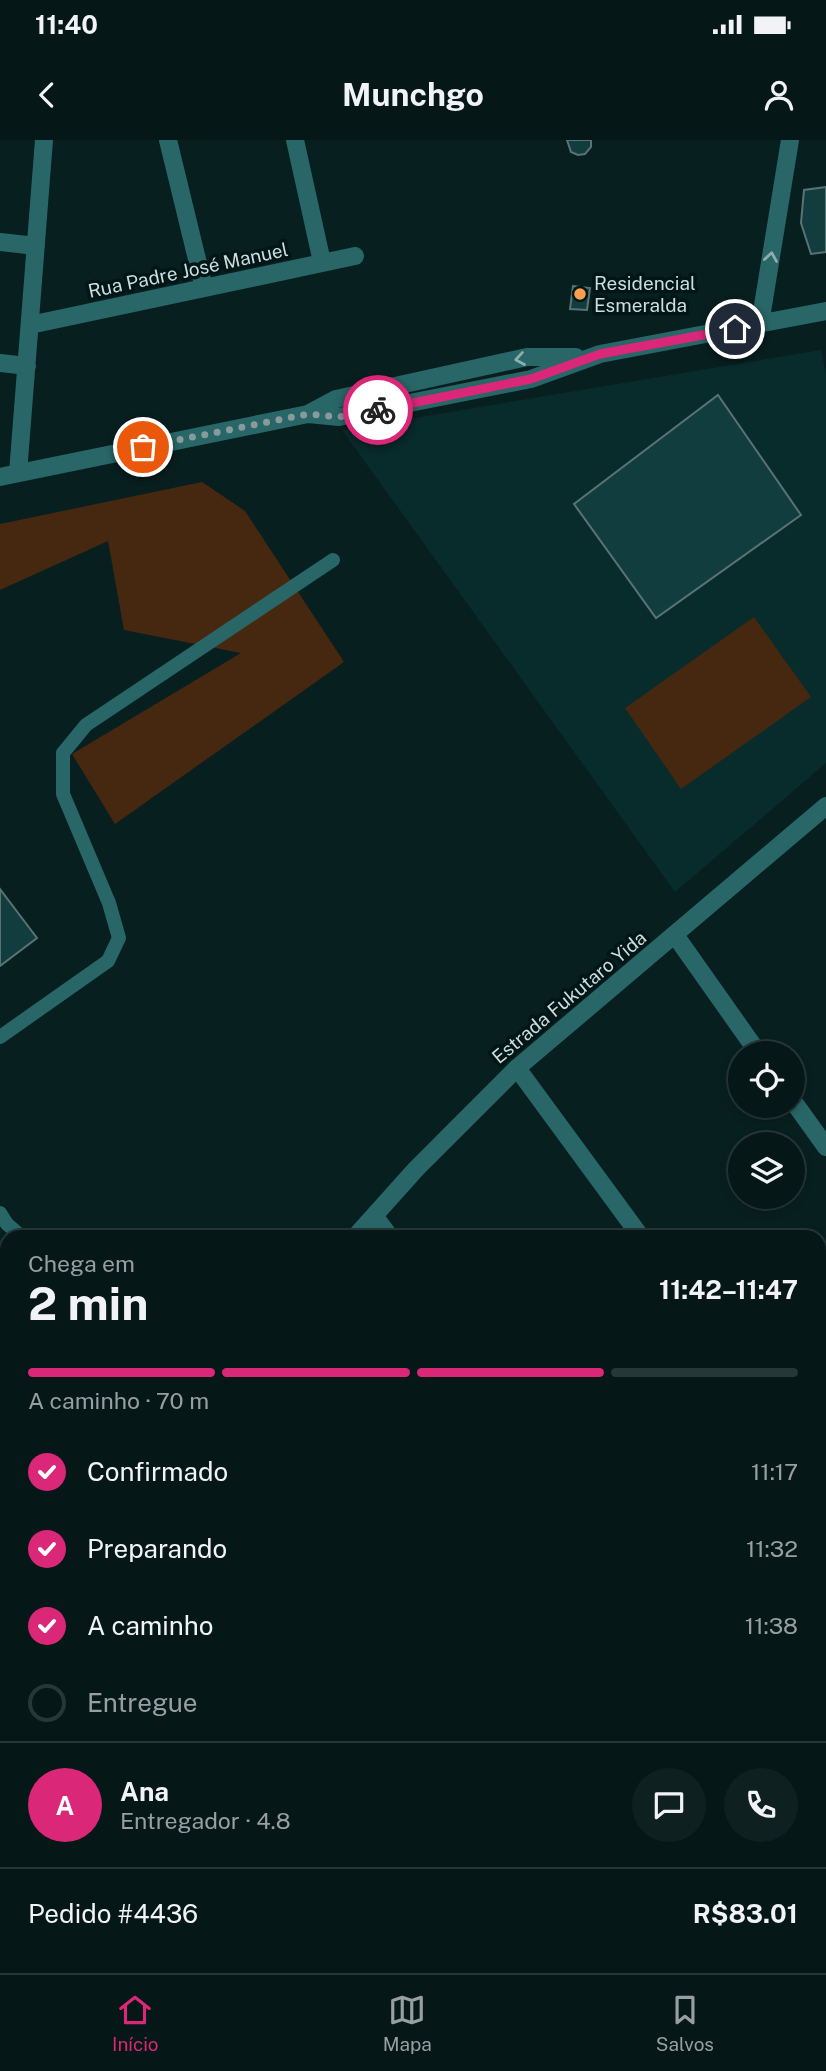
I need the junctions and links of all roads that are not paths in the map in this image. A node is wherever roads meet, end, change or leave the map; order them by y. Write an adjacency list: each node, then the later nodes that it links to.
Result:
1 (44, 140): 6 (street)
2 (168, 140): 9 (street)
3 (295, 140): 8 (street)
4 (790, 140): 11 (street, one-way to 4)
5 (0, 242): 6 (street)
6 (36, 246): 12 (street)
7 (355, 256): 8 (street, Rua Padre José Manuel)
8 (322, 262): 9 (street, Rua Padre José Manuel)
9 (204, 288): 12 (street, Rua Padre José Manuel)
10 (826, 311): 11 (street)
11 (760, 324): 15 (street)
12 (30, 325): 14 (street)
13 (0, 363): 14 (street)
14 (27, 366): 15 (street)
15 (19, 473): 16 (street)
16 (0, 477)
17 (333, 560): 20 (lane)
18 (826, 806): 19 (street, Estrada Fukutaro Yida)
19 (675, 935): 21 (street); 22 (street, Estrada Fukutaro Yida)
20 (0, 1037)
21 (750, 1041)
22 (517, 1068): 26 (street, Estrada Fukutaro Yida); 30 (street)
23 (805, 1118): 24 (street)
24 (826, 1147)
25 (0, 1213): 27 (lane)
26 (375, 1217): 28 (street, Estrada Fukutaro Yida); 29 (street)
27 (14, 1230)
28 (362, 1230)
29 (385, 1230)
30 (636, 1230)

